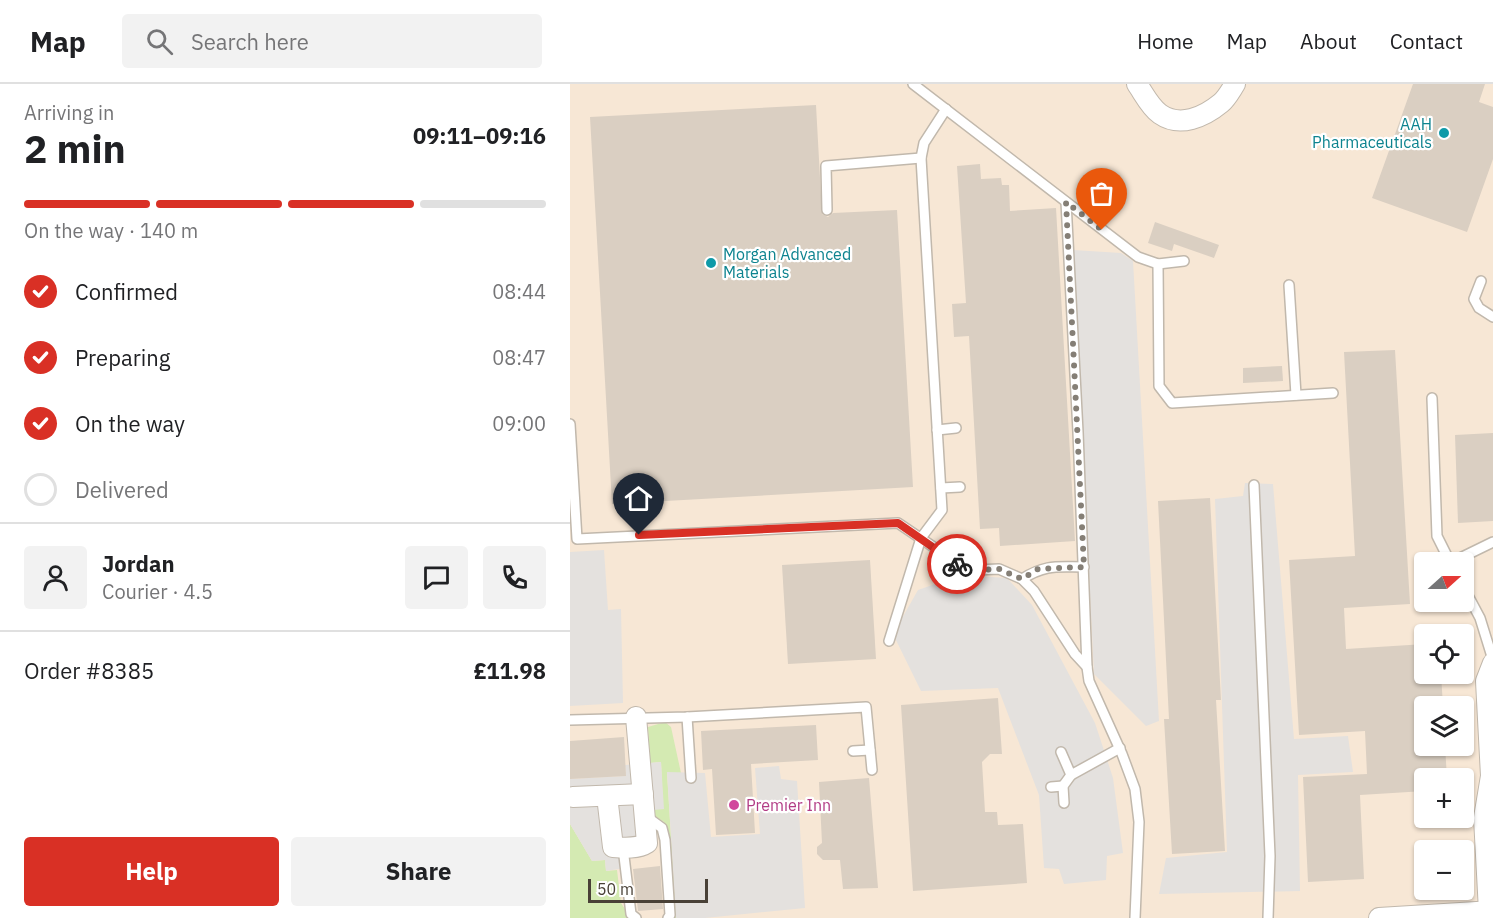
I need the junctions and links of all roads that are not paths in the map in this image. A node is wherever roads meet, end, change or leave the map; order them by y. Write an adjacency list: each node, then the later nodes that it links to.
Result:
1 (913, 84): 4 (lane)
2 (1137, 84): 3 (street)
3 (1235, 84)
4 (946, 109): 5 (lane); 6 (lane)
5 (921, 159): 7 (lane); 18 (lane)
6 (1066, 202): 9 (lane); 26 (lane)
7 (827, 210)
8 (1184, 261): 9 (lane)
9 (1158, 264): 14 (lane)
10 (1481, 281): 12 (lane)
11 (1289, 285): 14 (lane)
12 (1493, 317)
13 (1333, 393): 14 (lane)
14 (1296, 395)
15 (1432, 398): 24 (lane)
16 (570, 424): 22 (lane)
17 (956, 428): 18 (lane)
18 (937, 430): 21 (lane)
19 (1254, 485): 54 (lane)
20 (960, 487): 21 (lane)
21 (940, 488): 22 (lane)
22 (921, 538): 27 (lane); 29 (lane)
23 (1493, 542): 25 (lane)
24 (1446, 552)
25 (1472, 552)
26 (1084, 567): 27 (lane); 31 (lane)
27 (1022, 579): 31 (lane)
28 (1474, 607): 30 (lane)
29 (889, 641)
30 (1493, 661): 50 (street)
31 (1087, 667): 35 (lane)
32 (636, 717): 33 (lane); 34 (lane); 44 (street)
33 (687, 717): 36 (lane); 41 (lane)
34 (570, 720)
35 (1120, 748): 40 (lane); 53 (lane)
36 (870, 750): 37 (lane); 39 (lane)
37 (854, 751)
38 (1061, 752): 40 (lane)
39 (872, 770)
40 (1071, 775): 42 (lane)
41 (692, 778)
42 (1063, 786): 43 (lane); 47 (lane)
43 (1051, 787)
44 (643, 794): 45 (street); 48 (street)
45 (607, 796): 46 (street); 49 (street)
46 (573, 797)
47 (1064, 803)
48 (645, 815): 49 (street); 52 (lane)
49 (623, 848): 51 (lane)
50 (1491, 911): 55 (street)
51 (636, 918)
52 (668, 918)
53 (1135, 918)
54 (1268, 918)
55 (1379, 918)

